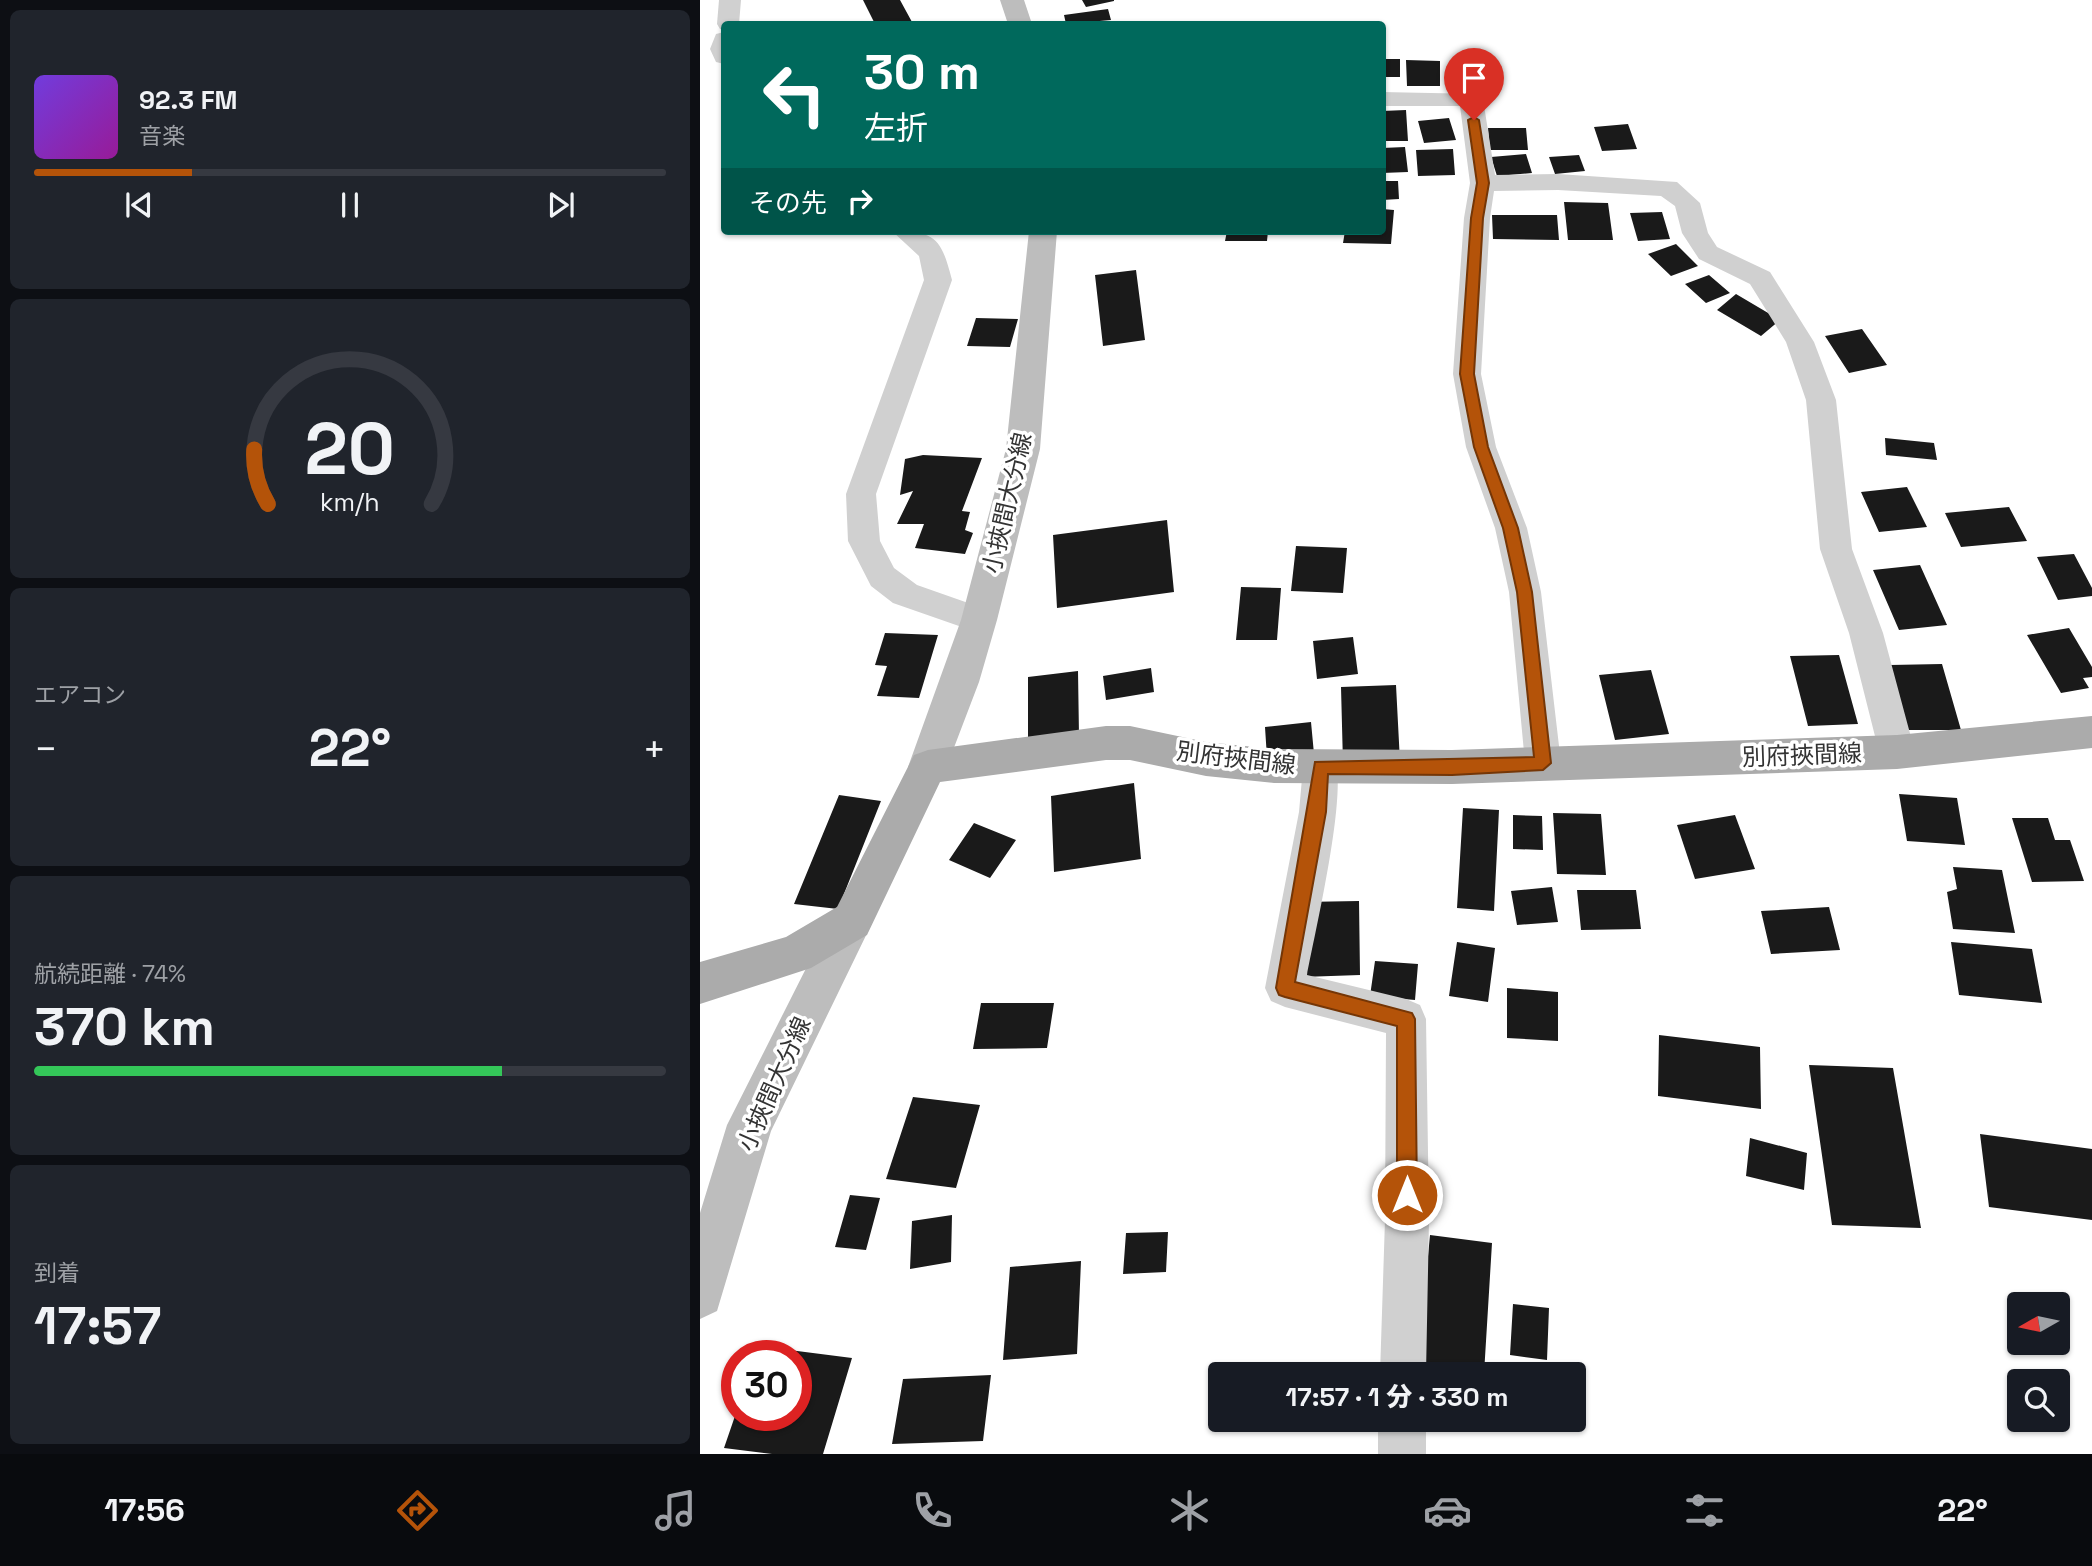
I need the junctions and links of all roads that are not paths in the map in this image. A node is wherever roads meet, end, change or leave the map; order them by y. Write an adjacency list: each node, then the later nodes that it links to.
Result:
1 (730, 0): 3 (street)
2 (1012, 0): 4 (main road)
3 (728, 21)
4 (1019, 21)
5 (1386, 99): 6 (street)
6 (1483, 183): 11 (street); 12 (street)
7 (910, 235): 9 (street)
8 (1043, 235): 9 (main road, 小挾間大分線)
9 (979, 620): 13 (main road, 小挾間大分線)
10 (2092, 732): 11 (main road, 別府挾間線)
11 (1897, 752): 12 (main road, 別府挾間線)
12 (1543, 763): 14 (main road, 別府挾間線)
13 (928, 766): 14 (main road, 別府挾間線); 15 (main road)
14 (1321, 767): 18 (street)
15 (852, 921): 16 (main road); 17 (main road, 小挾間大分線)
16 (700, 983)
17 (700, 1294)
18 (1404, 1362)
19 (1402, 1432): 20 (street)
20 (1402, 1454)

